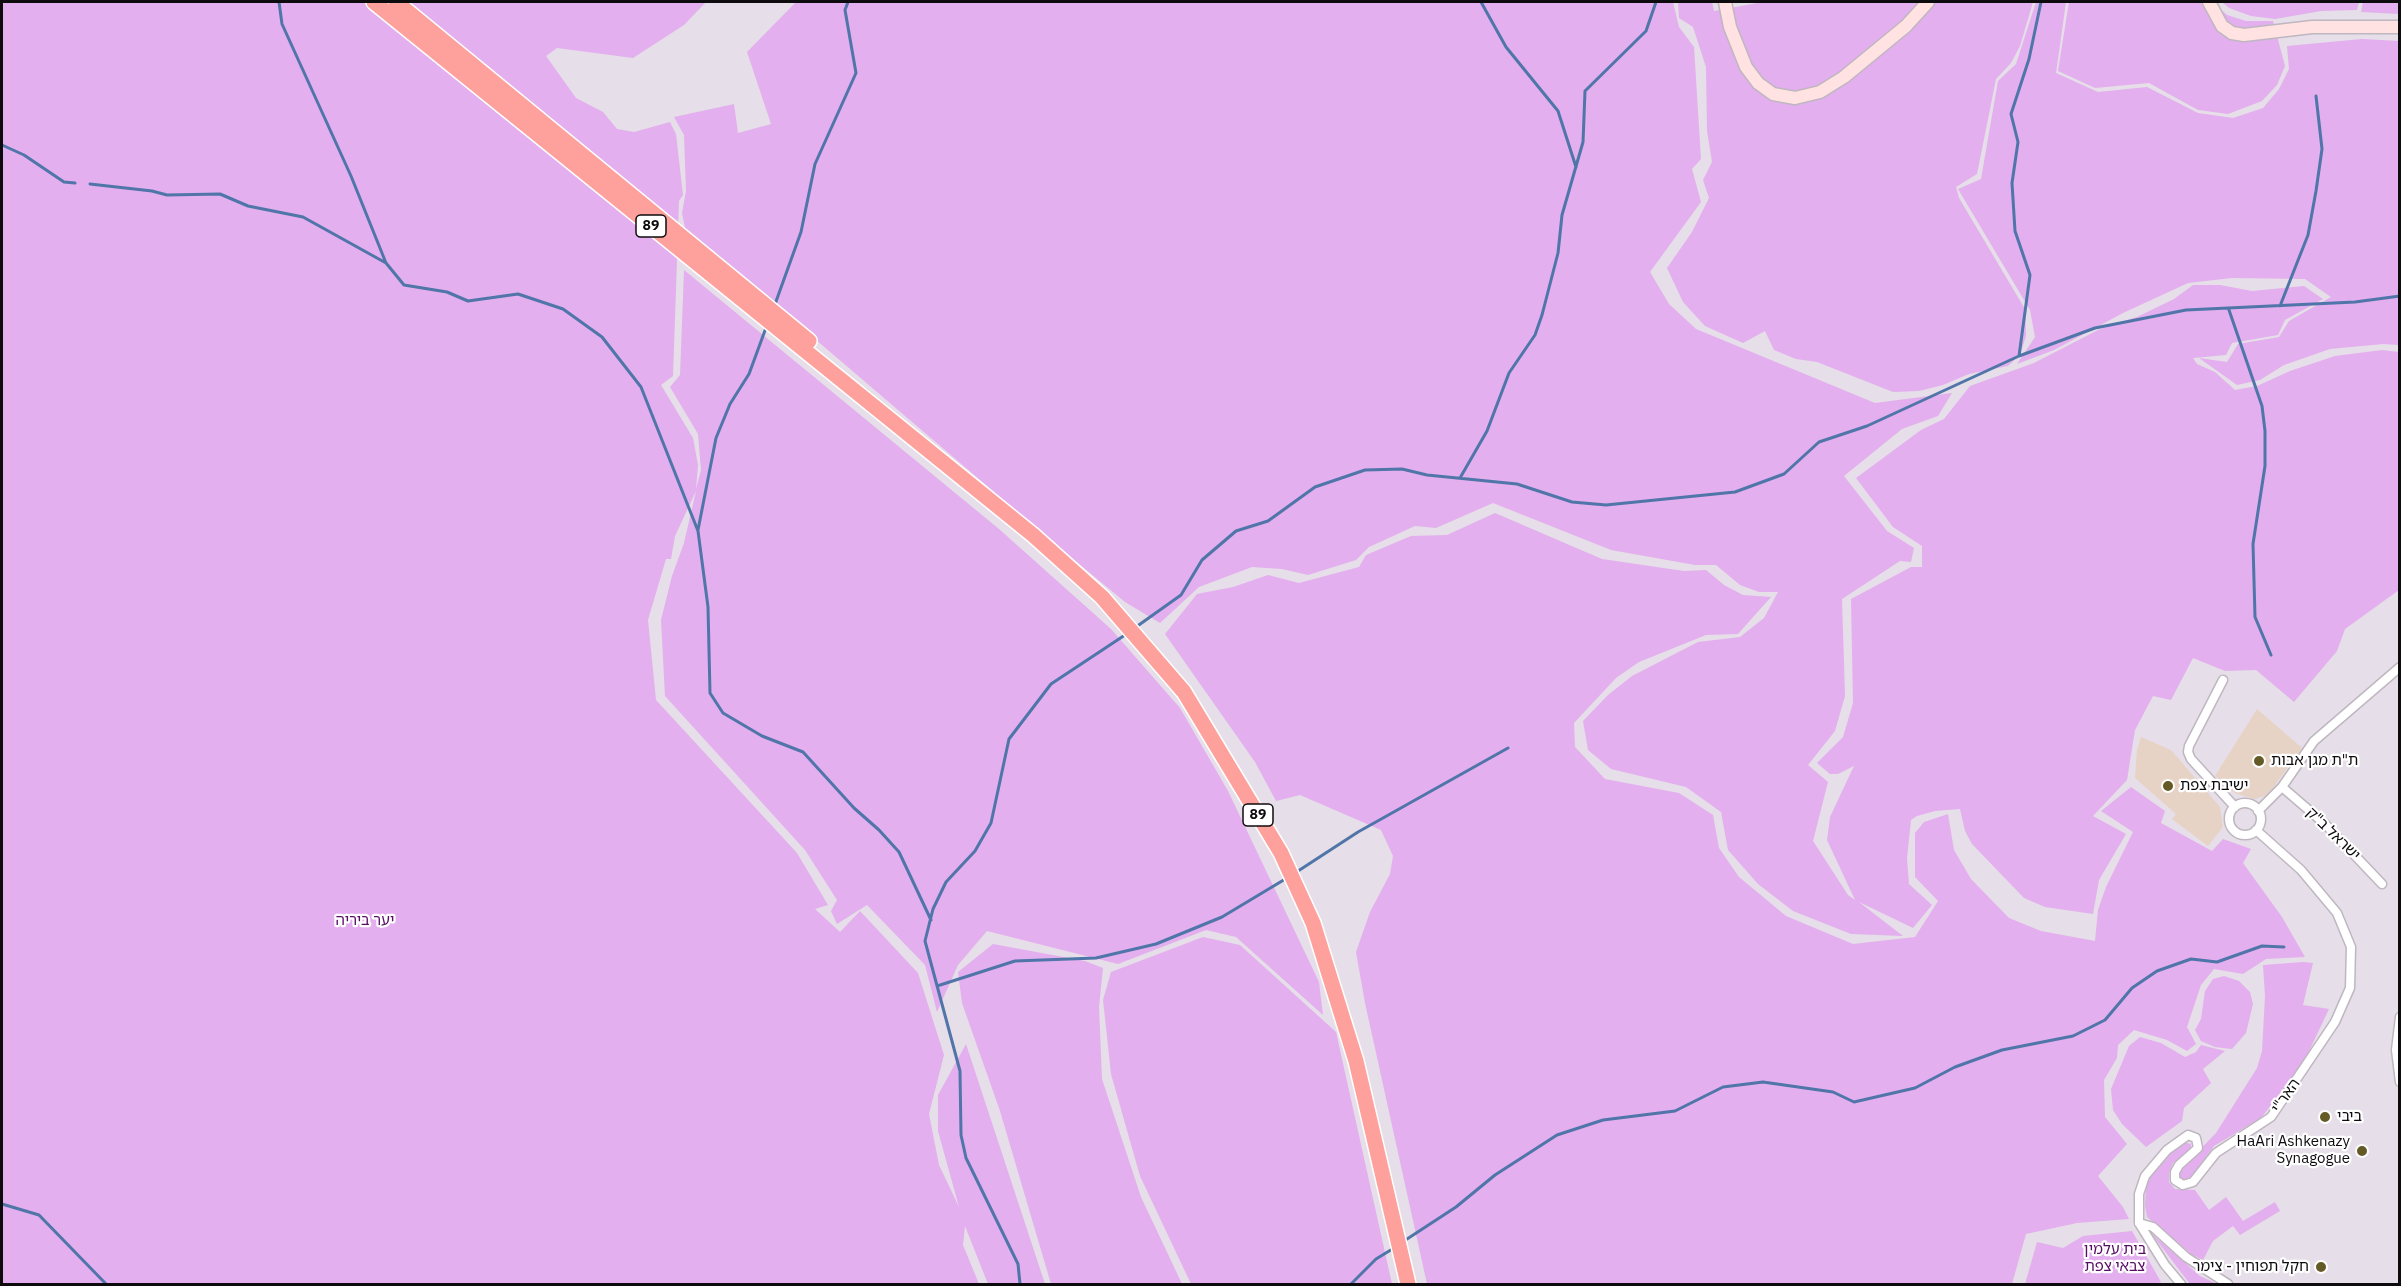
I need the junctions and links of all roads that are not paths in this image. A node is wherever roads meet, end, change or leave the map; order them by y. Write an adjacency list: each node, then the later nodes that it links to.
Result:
1 (374, 2): 7 (highway, 89)
2 (396, 2): 7 (highway, 89)
3 (1725, 2): 4 (main road)
4 (1928, 2)
5 (2209, 2): 6 (main road)
6 (2400, 27)
7 (928, 451): 18 (highway, 89)
8 (2400, 667): 10 (street)
9 (2223, 680): 11 (street)
10 (2282, 787): 12 (street); 14 (street, ישראל ב"ק)
11 (2235, 807): 12 (street); 13 (street)
12 (2258, 811): 13 (street)
13 (2256, 830): 17 (street, האר"י)
14 (2382, 884)
15 (2400, 1017): 16 (street)
16 (2400, 1082)
17 (2139, 1223): 19 (street); 20 (street)
18 (1408, 1284)
19 (2181, 1284)
20 (2228, 1284)

